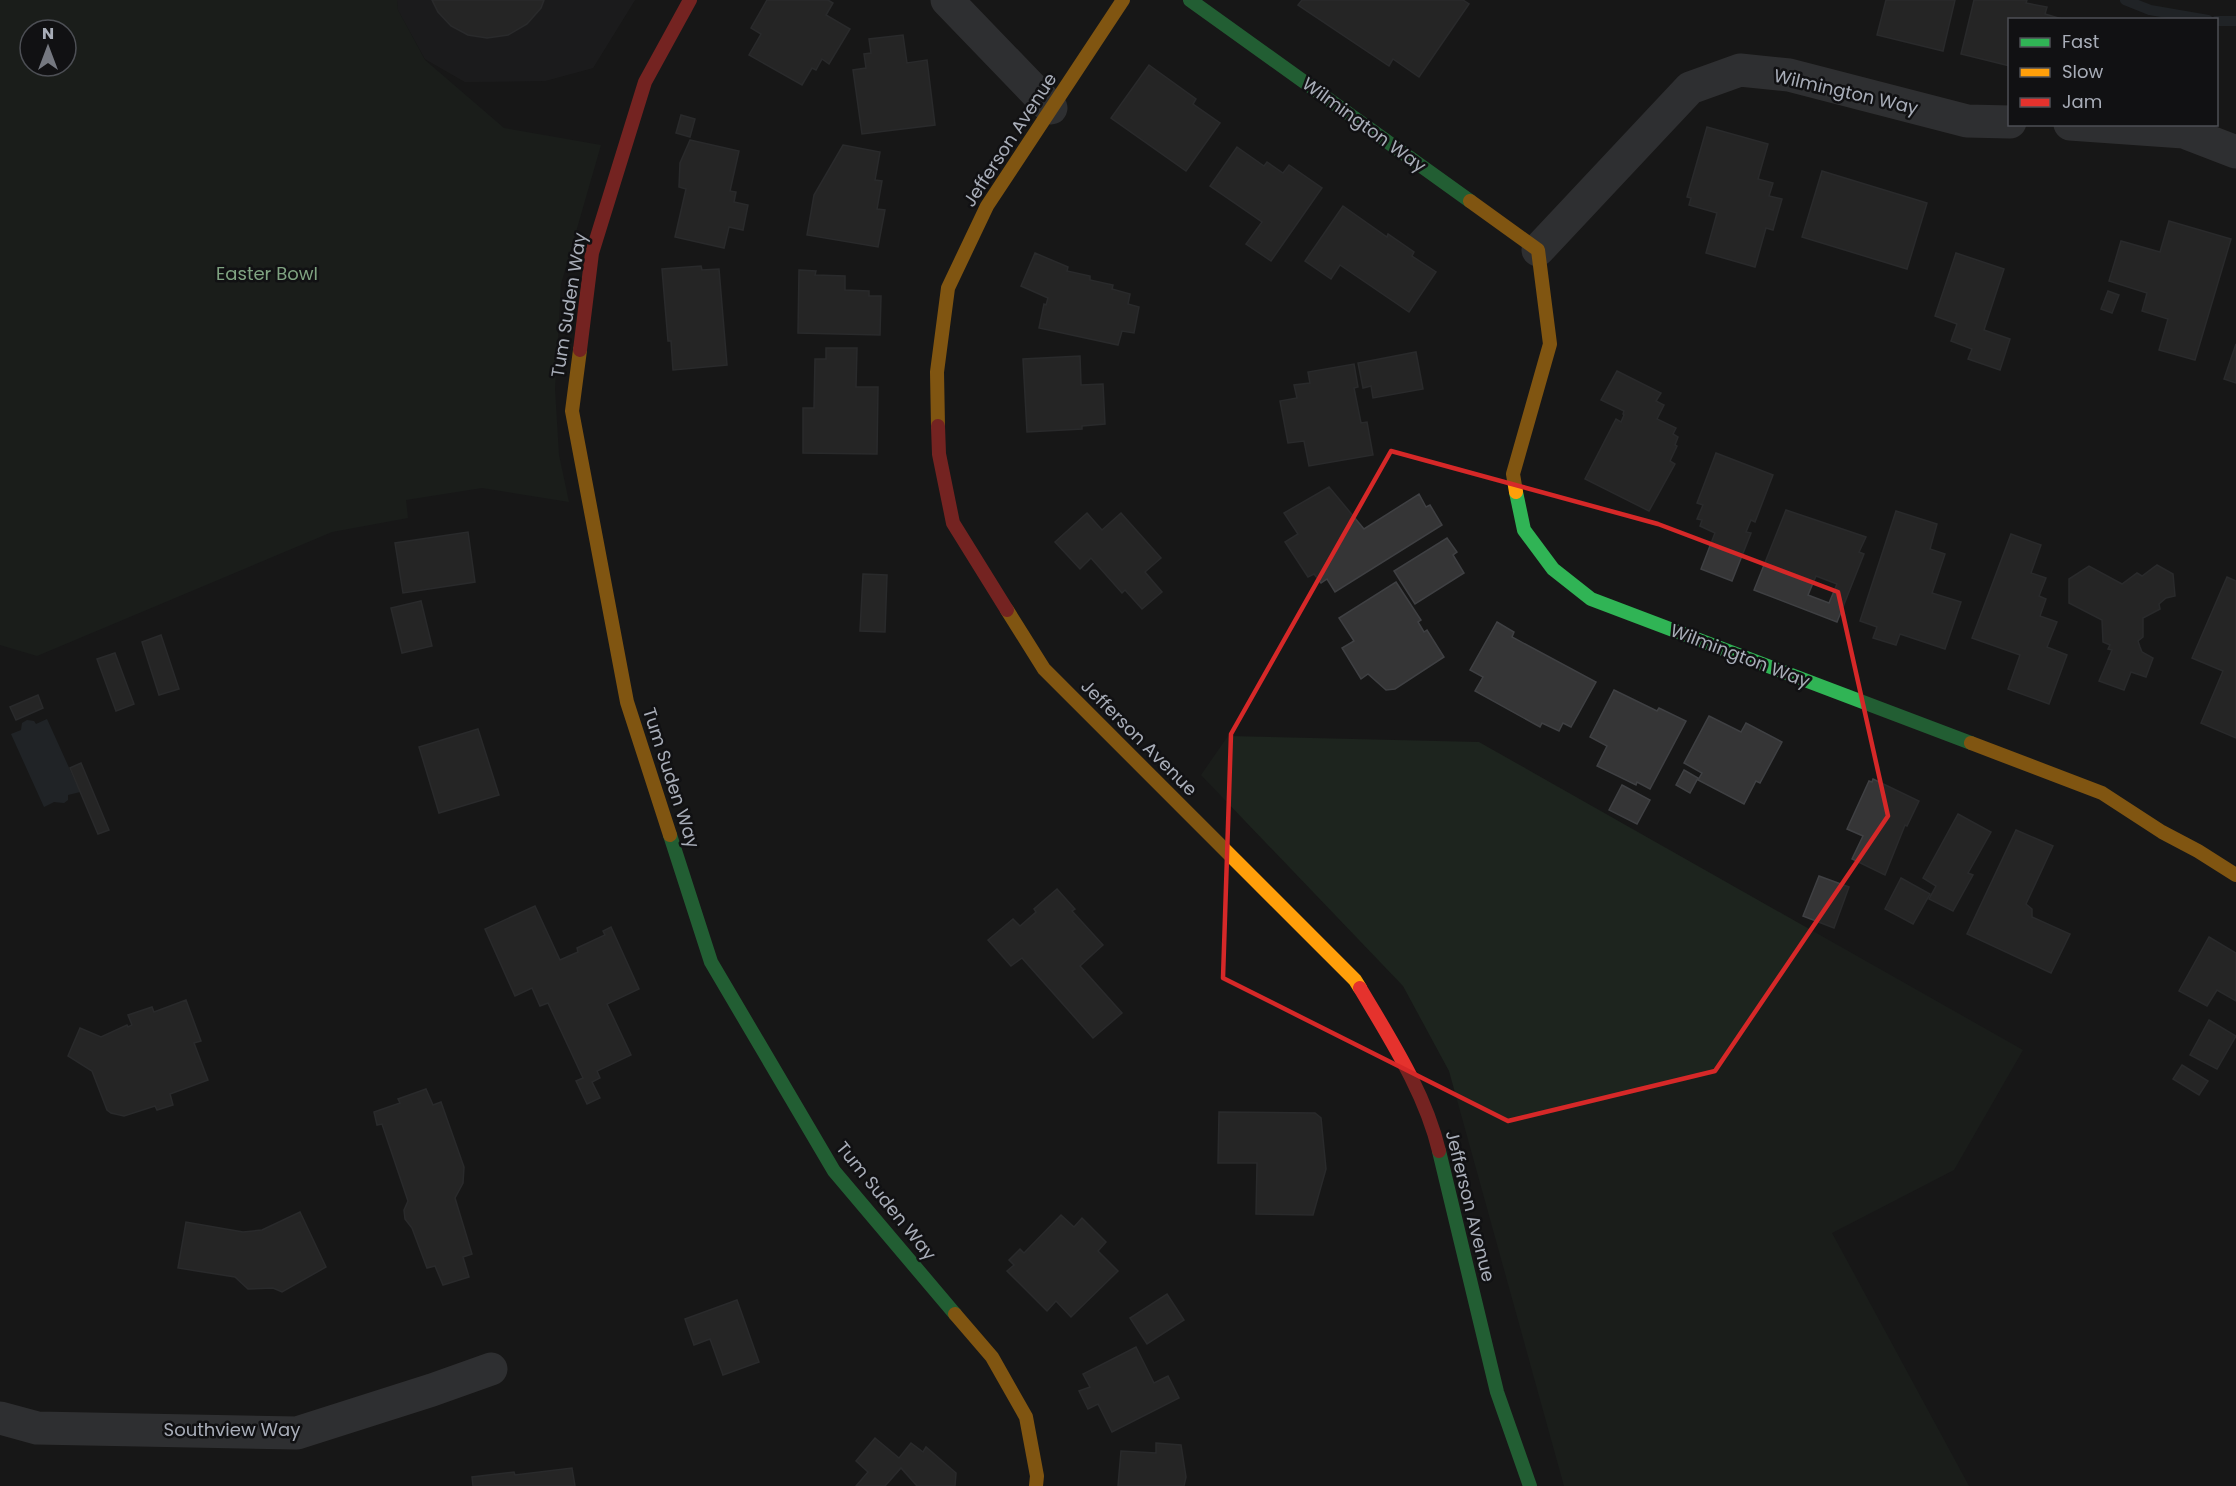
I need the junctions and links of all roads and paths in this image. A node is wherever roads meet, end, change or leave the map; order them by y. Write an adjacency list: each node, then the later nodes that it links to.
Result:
1 (690, 0): 13 (street, Tum Suden Way)
2 (947, 0): 5 (street)
3 (1123, 0): 5 (street, Jefferson Avenue)
4 (1190, 0): 9 (street, Wilmington Way)
5 (1052, 108): 14 (street, Jefferson Avenue)
6 (2008, 122): 9 (street, Wilmington Way)
7 (2098, 126): 8 (street)
8 (2236, 152)
9 (1538, 250): 10 (street, Wilmington Way)
10 (2236, 875)
11 (491, 1369): 12 (street, Southview Way)
12 (0, 1418)
13 (1036, 1486)
14 (1530, 1486)

